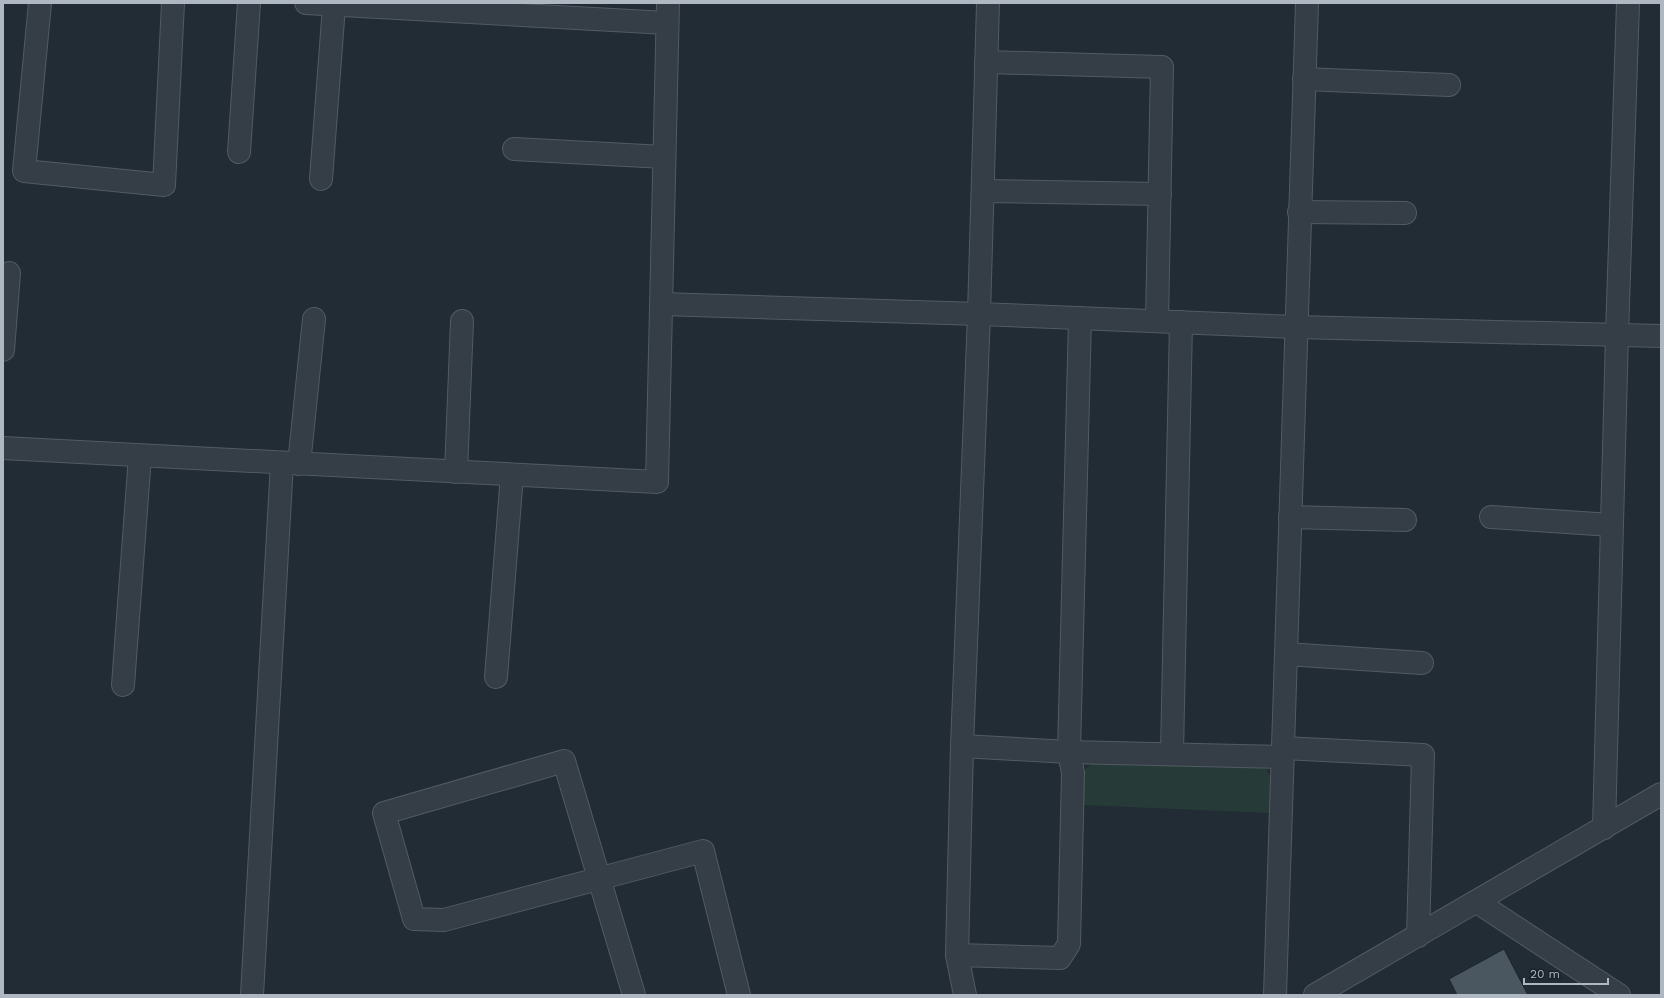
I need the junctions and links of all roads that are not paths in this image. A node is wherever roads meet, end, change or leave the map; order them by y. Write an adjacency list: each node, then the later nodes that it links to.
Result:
1 (40, 3): 2 (street)
2 (173, 3)
3 (250, 3): 15 (street)
4 (306, 3): 8 (street)
5 (988, 3): 11 (street)
6 (1307, 3): 12 (street)
7 (1628, 3): 31 (street)
8 (334, 6): 9 (street); 17 (street)
9 (572, 11): 10 (street)
10 (668, 13): 16 (street)
11 (986, 62): 18 (street); 19 (street)
12 (1304, 79): 13 (street); 20 (street)
13 (1449, 85)
14 (514, 149): 16 (street)
15 (239, 152)
16 (664, 157): 23 (street)
17 (321, 179)
18 (983, 191): 19 (street); 24 (street)
19 (1160, 194): 28 (street)
20 (1299, 212): 21 (street); 30 (street)
21 (1405, 213)
22 (9, 272): 33 (street)
23 (662, 304): 24 (street); 38 (street)
24 (980, 314): 25 (street); 47 (street)
25 (1080, 318): 28 (street); 48 (street)
26 (314, 319): 36 (street)
27 (462, 320): 37 (street)
28 (1157, 321): 29 (street)
29 (1181, 322): 30 (street); 49 (street)
30 (1296, 327): 31 (street); 39 (street)
31 (1617, 334): 32 (street); 42 (street)
32 (1661, 336)
33 (3, 350)
34 (3, 448): 35 (street)
35 (140, 456): 36 (street); 46 (street)
36 (290, 463): 37 (street); 57 (street)
37 (456, 472): 38 (street)
38 (512, 475): 45 (street)
39 (1290, 516): 41 (street); 43 (street)
40 (1491, 517): 42 (street)
41 (1405, 520)
42 (1612, 525): 52 (street)
43 (1286, 654): 44 (street); 50 (street)
44 (1422, 663)
45 (496, 677)
46 (122, 684)
47 (962, 746): 48 (street); 56 (street)
48 (1069, 752): 49 (street); 56 (street)
49 (1172, 753): 50 (street)
50 (1283, 753): 55 (street); 61 (street)
51 (1661, 794): 52 (street)
52 (1604, 828): 54 (street)
53 (599, 878): 53 (street); 58 (street); 59 (street)
54 (1477, 902): 55 (street); 63 (street)
55 (1418, 936): 62 (street)
56 (957, 955): 60 (street)
57 (252, 995)
58 (634, 995)
59 (739, 995)
60 (966, 995)
61 (1275, 995)
62 (1315, 995)
63 (1619, 995)

